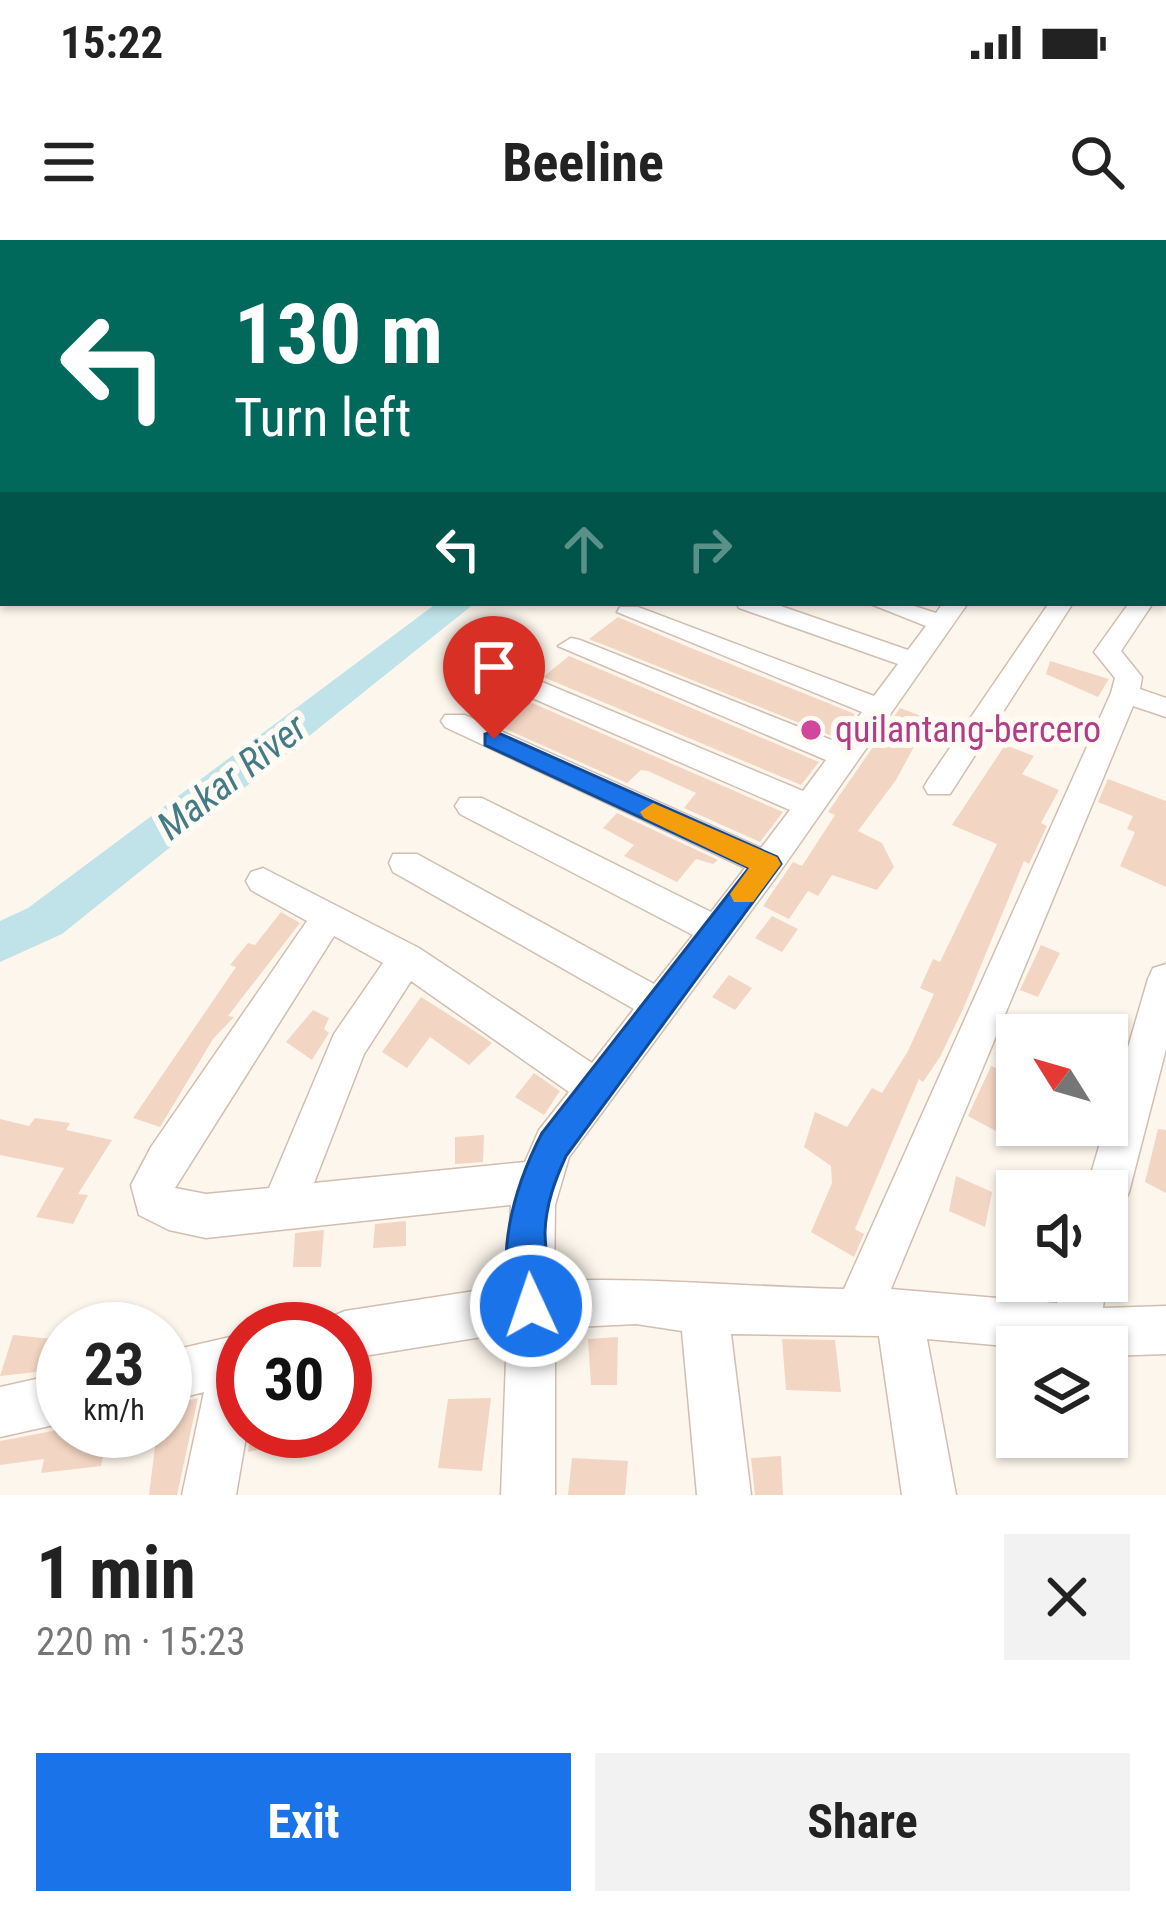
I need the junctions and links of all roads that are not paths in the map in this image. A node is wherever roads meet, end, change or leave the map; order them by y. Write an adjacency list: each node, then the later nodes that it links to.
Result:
1 (755, 606): 7 (street); 9 (street)
2 (901, 606): 6 (street)
3 (1059, 606): 16 (street)
4 (1130, 606): 11 (street)
5 (629, 612): 7 (street)
6 (949, 613): 9 (street)
7 (717, 645): 12 (street)
8 (571, 646): 15 (street)
9 (914, 661): 12 (street)
10 (502, 676): 18 (street)
11 (1125, 694): 13 (street); 33 (street)
12 (879, 708): 15 (street)
13 (1166, 708)
14 (455, 722): 20 (street)
15 (845, 757): 18 (street)
16 (939, 787)
17 (471, 806): 23 (street)
18 (810, 806): 20 (street)
19 (404, 863): 26 (street)
20 (767, 864): 23 (street)
21 (263, 881): 22 (street)
22 (328, 917): 24 (street); 30 (street)
23 (715, 930): 26 (street)
24 (406, 958): 27 (street); 30 (street)
25 (1166, 980): 28 (street)
26 (661, 1006): 27 (street)
27 (597, 1089): 29 (street)
28 (1113, 1170)
29 (535, 1182): 30 (street); 31 (street)
30 (282, 1208)
31 (531, 1306): 32 (street); 37 (street); 42 (street)
32 (704, 1310): 33 (street); 43 (street)
33 (879, 1311): 34 (street); 44 (street)
34 (1042, 1326)
35 (1128, 1330): 36 (street)
36 (1166, 1330)
37 (372, 1331)
38 (36, 1404): 39 (street)
39 (0, 1412)
40 (217, 1458): 41 (street)
41 (209, 1495)
42 (528, 1495)
43 (724, 1495)
44 (929, 1495)

